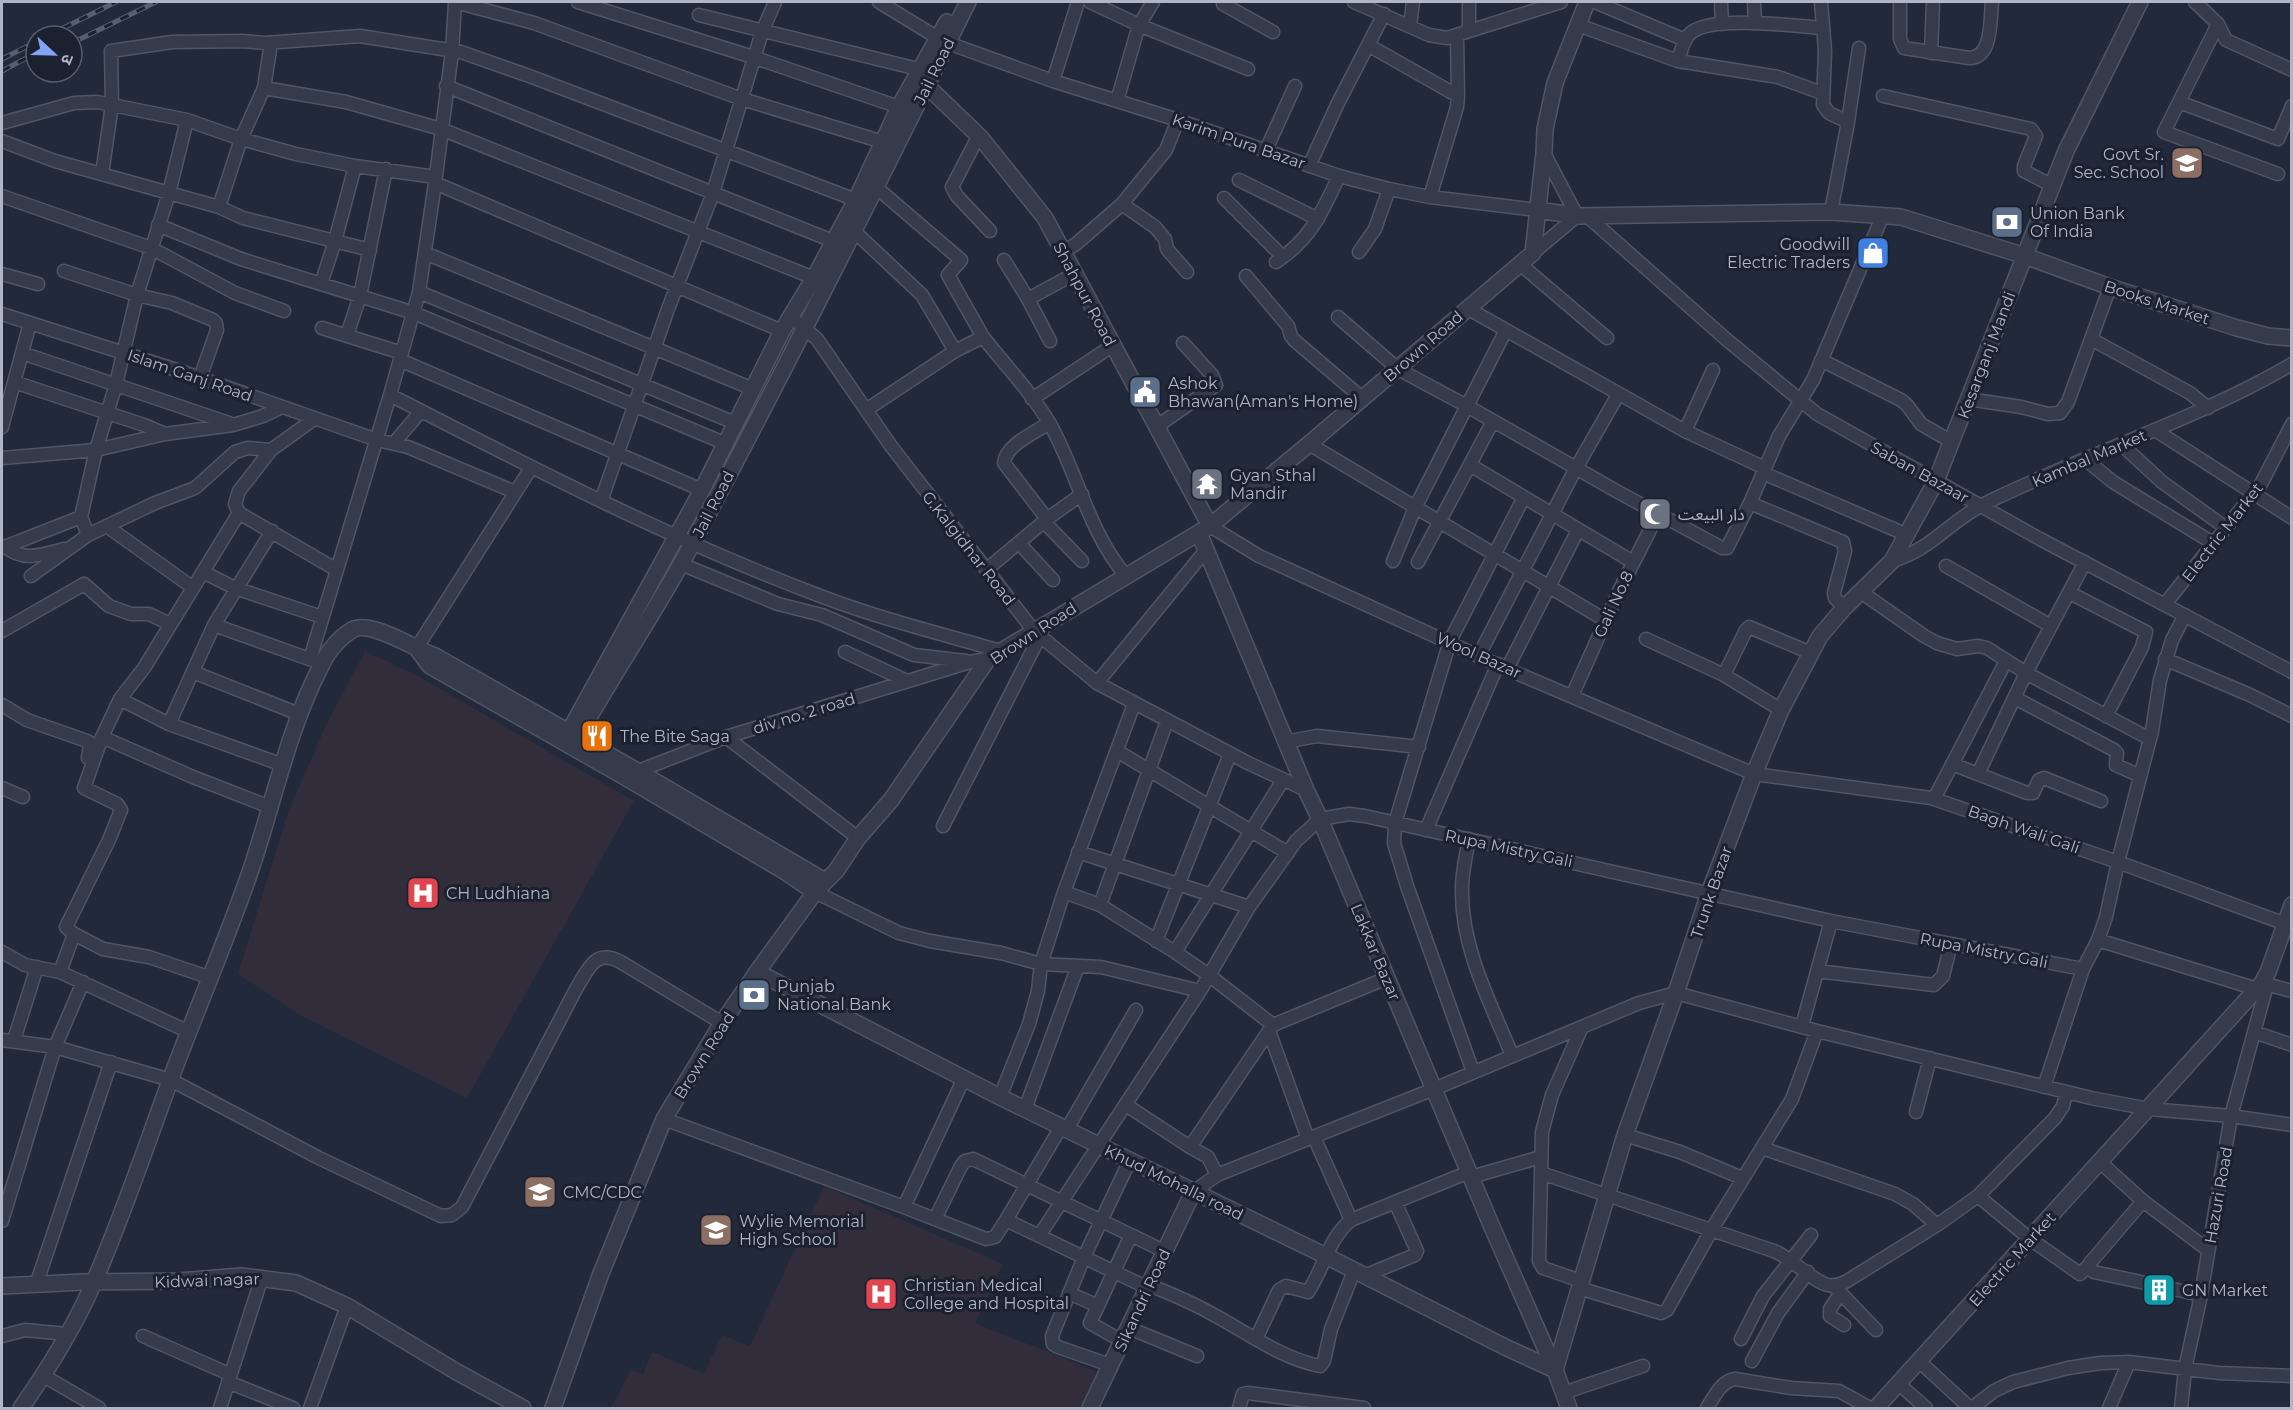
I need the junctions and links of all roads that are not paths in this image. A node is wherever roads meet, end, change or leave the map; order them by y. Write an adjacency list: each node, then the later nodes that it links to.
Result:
1 (455, 2): 43 (street); 58 (street)
2 (578, 2): 45 (street)
3 (775, 2): 35 (street)
4 (879, 2): 39 (street, Karim Pura Bazar)
5 (958, 2): 39 (street, Jail Road)
6 (968, 2): 39 (street, Jail Road)
7 (1078, 2): 50 (street)
8 (1090, 2): 30 (street)
9 (1153, 2): 30 (street)
10 (1222, 2): 36 (street)
11 (1354, 2): 25 (street)
12 (1413, 2): 32 (street)
13 (1469, 2): 34 (street)
14 (1561, 2): 34 (street)
15 (1587, 2): 31 (street)
16 (1595, 2): 38 (street)
17 (1721, 2): 28 (street)
18 (1754, 2): 27 (street)
19 (1821, 2): 33 (street)
20 (1900, 2): 44 (street)
21 (1933, 2): 44 (street)
22 (1992, 2): 44 (street)
23 (2140, 2): 84 (street, Kesarganj Mandi)
24 (2195, 2): 29 (street)
25 (1384, 14): 32 (street); 41 (street)
26 (699, 15): 35 (street)
27 (1755, 23): 28 (street); 33 (street)
28 (1722, 24): 38 (street)
29 (2218, 24): 49 (street); 60 (street)
30 (1139, 25): 47 (street); 59 (street)
31 (1578, 25): 46 (street); 75 (street)
32 (1410, 26): 37 (street)
33 (1822, 28): 55 (street)
34 (1469, 31): 37 (street)
35 (762, 32): 45 (street); 48 (street)
36 (1273, 32)
37 (1456, 36): 56 (street)
38 (1685, 40): 46 (street)
39 (943, 41): 48 (street, Jail Road); 50 (street, Karim Pura Bazar); 52 (street, Jail Road)
40 (272, 43): 43 (street); 54 (street); 61 (street)
41 (1368, 45): 56 (street); 77 (street)
42 (1859, 48): 66 (street)
43 (452, 51): 51 (street); 74 (street)
44 (1931, 53)
45 (756, 58): 58 (street); 63 (street)
46 (1678, 61): 55 (street)
47 (1248, 69)
48 (922, 70): 63 (street, Jail Road)
49 (2292, 70)
50 (1053, 81): 59 (street, Karim Pura Bazar)
51 (446, 86): 68 (street); 88 (street)
52 (927, 86): 69 (street, Shahpur Road); 85 (street, Jail Road)
53 (1295, 86): 73 (street)
54 (264, 88): 68 (street); 70 (street)
55 (1822, 93): 66 (street)
56 (1458, 96): 90 (street)
57 (1883, 96): 84 (street)
58 (742, 99): 72 (street); 74 (street)
59 (1117, 101): 65 (street, Karim Pura Bazar)
60 (2179, 102): 62 (street); 80 (street)
61 (112, 105): 64 (street); 67 (street); 79 (street)
62 (2292, 106)
63 (899, 107): 72 (street, Jail Road)
64 (187, 120): 70 (street); 87 (street)
65 (1178, 120): 73 (street, Karim Pura Bazar); 93 (street)
66 (1848, 122): 96 (street)
67 (2, 123)
68 (441, 129): 82 (street); 102 (street)
69 (979, 135): 101 (street); 108 (street, Shahpur Road)
70 (241, 139): 76 (street); 94 (street)
71 (2, 141): 79 (street)
72 (883, 142): 92 (street, Jail Road)
73 (1266, 150): 77 (street, Karim Pura Bazar)
74 (727, 151): 88 (street); 92 (street)
75 (1544, 153): 95 (street); 98 (street)
76 (355, 166): 78 (street); 104 (street)
77 (1310, 166): 81 (street, Karim Pura Bazar)
78 (386, 169): 82 (street); 107 (street)
79 (102, 174): 87 (street)
80 (2278, 174)
81 (1339, 176): 86 (street, Karim Pura Bazar); 99 (street)
82 (436, 180): 110 (street); 123 (street)
83 (1239, 180): 99 (street)
84 (2053, 186): 112 (street, Kesarganj Mandi)
85 (877, 188): 103 (street, Jail Road); 141 (street)
86 (1389, 189): 90 (street, Karim Pura Bazar); 109 (street)
87 (169, 193): 94 (street); 100 (street)
88 (713, 193): 102 (street); 105 (street)
89 (2, 196): 106 (street)
90 (1430, 197): 95 (street, Karim Pura Bazar)
91 (1224, 198): 99 (street)
92 (856, 200): 105 (street, Jail Road)
93 (1122, 204): 108 (street); 116 (street)
94 (219, 207): 104 (street)
95 (1537, 210): 98 (street, Books Market); 111 (street)
96 (1831, 212): 97 (street, Books Market); 98 (street, Books Market)
97 (1883, 214): 112 (street, Books Market); 153 (street)
98 (1582, 216): 111 (street); 167 (street, Saban Bazaar)
99 (1318, 219)
100 (158, 225): 106 (street); 122 (street)
101 (990, 231)
102 (697, 232): 120 (street); 123 (street)
103 (855, 232): 136 (street, Jail Road); 149 (street)
104 (335, 241): 107 (street); 122 (street)
105 (833, 241): 120 (street, Jail Road)
106 (151, 248): 126 (street); 130 (street)
107 (370, 250): 127 (street)
108 (1063, 252): 118 (street, Shahpur Road)
109 (1359, 252)
110 (425, 253): 125 (street); 148 (street)
111 (1533, 253): 114 (street, Brown Road)
112 (2025, 256): 124 (street, Books Market); 166 (street, Kesarganj Mandi)
113 (1004, 260): 128 (street)
114 (1520, 264): 129 (street, Brown Road); 142 (street)
115 (64, 271): 126 (street)
116 (1187, 272)
117 (2, 274): 121 (street)
118 (1074, 274): 128 (street); 147 (street, Shahpur Road)
119 (1246, 276): 164 (street)
120 (814, 278): 133 (street, Jail Road)
121 (38, 284)
122 (321, 284): 127 (street)
123 (677, 287): 138 (street); 148 (street)
124 (2110, 287): 143 (street, Books Market); 144 (street)
125 (418, 292): 131 (street); 160 (street)
126 (137, 296): 151 (street); 157 (street)
127 (360, 296): 131 (street); 140 (street)
128 (1028, 299): 145 (street)
129 (1467, 308): 139 (street); 155 (street, Brown Road)
130 (284, 310)
131 (414, 313): 152 (street); 168 (street)
132 (2, 314): 135 (street, Islam Ganj Road)
133 (791, 317): 136 (street, G.Kalgidhar Road); 138 (street, Jail Road)
134 (1338, 317): 155 (street)
135 (30, 323): 150 (street); 151 (street, Islam Ganj Road)
136 (804, 326): 172 (street, G.Kalgidhar Road); 228 (street, Jail Road)
137 (322, 328): 140 (street)
138 (782, 331): 161 (street, Jail Road)
139 (1505, 332): 162 (street); 169 (street)
140 (347, 335): 152 (street)
141 (982, 337): 149 (street); 165 (street)
142 (1607, 338)
143 (2292, 338)
144 (2091, 339): 166 (street); 171 (street)
145 (1050, 341)
146 (1183, 343): 182 (street)
147 (1112, 346): 165 (street); 182 (street, Shahpur Road)
148 (655, 350): 160 (street); 161 (street)
149 (955, 351): 172 (street)
150 (22, 353): 158 (street); 159 (street)
151 (124, 353): 157 (street, Islam Ganj Road); 159 (street)
152 (401, 357): 163 (street); 194 (street)
153 (1821, 360): 167 (street); 191 (street)
154 (2292, 364): 171 (street, Kambal Market)
155 (1398, 369): 164 (street, Brown Road); 169 (street)
156 (1713, 370): 184 (street)
157 (200, 378): 170 (street, Islam Ganj Road)
158 (14, 382): 174 (street); 181 (street)
159 (116, 384): 174 (street); 180 (street)
160 (642, 384): 168 (street); 177 (street)
161 (753, 389): 177 (street, Jail Road)
162 (1618, 394): 184 (street); 199 (street)
163 (390, 395): 173 (street); 186 (street)
164 (1362, 398): 189 (street, Brown Road)
165 (1032, 399): 178 (street)
166 (1968, 399): 191 (street, Kesarganj Mandi)
167 (1802, 401): 200 (street); 201 (street, Saban Bazaar)
168 (635, 405): 188 (street); 194 (street)
169 (1467, 406): 176 (street); 210 (street)
170 (282, 407): 175 (street, Islam Ganj Road); 180 (street)
171 (2208, 408): 183 (street, Kambal Market)
172 (866, 410): 242 (street, G.Kalgidhar Road)
173 (421, 411): 187 (street); 198 (street)
174 (107, 413): 185 (street); 192 (street)
175 (314, 419): 186 (street, Islam Ganj Road); 193 (street)
176 (1493, 421): 197 (street); 199 (street)
177 (735, 423): 188 (street, Jail Road)
178 (1049, 423): 204 (street); 216 (street)
179 (2292, 424): 205 (street, Electric Market)
180 (233, 425): 185 (street)
181 (2, 427)
182 (1156, 427): 220 (street, Shahpur Road)
183 (2155, 430): 190 (street, Kambal Market); 205 (street)
184 (1685, 431): 200 (street)
185 (165, 434): 192 (street)
186 (377, 440): 187 (street, Islam Ganj Road); 241 (street)
187 (394, 443): 203 (street, Islam Ganj Road)
188 (724, 443): 202 (street, Jail Road)
189 (1309, 444): 210 (street); 220 (street, Brown Road)
190 (2121, 444): 196 (street, Kambal Market); 219 (street)
191 (1949, 448): 201 (street, Trunk Bazar)
192 (96, 450): 195 (street); 214 (street)
193 (271, 450): 211 (street); 218 (street)
194 (617, 452): 202 (street); 207 (street)
195 (2, 458)
196 (2085, 459): 209 (street, Kambal Market); 227 (street)
197 (1470, 465): 206 (street); 217 (street)
198 (531, 468): 203 (street); 207 (street)
199 (1576, 468): 212 (street); 213 (street)
200 (1764, 470): 208 (street); 223 (street)
201 (1935, 481): 209 (street, Saban Bazaar); 223 (street, Trunk Bazar)
202 (702, 490): 225 (street, Jail Road)
203 (516, 492): 266 (street)
204 (1082, 494): 216 (street); 246 (street)
205 (2254, 494): 215 (street); 219 (street, Electric Market)
206 (1524, 497): 213 (street); 232 (street)
207 (601, 501): 225 (street)
208 (1750, 503): 212 (street); 255 (street)
209 (1981, 506): 235 (street, Kambal Market); 238 (street, Saban Bazaar)
210 (1415, 508): 217 (street); 234 (street)
211 (239, 513): 222 (street); 244 (street)
212 (1658, 514): 237 (street, Gali No.8)
213 (1552, 515): 221 (street); 243 (street)
214 (81, 517): 224 (street); 229 (street)
215 (2292, 518)
216 (1046, 520): 226 (street); 233 (street)
217 (1439, 523): 232 (street); 236 (street)
218 (108, 527): 224 (street); 249 (street)
219 (2226, 528): 227 (street, Electric Market)
220 (1204, 530): 231 (street, Lakkar Bazar); 246 (street, Brown Road); 265 (street, Wool Bazar)
221 (1578, 530): 237 (street); 248 (street)
222 (272, 531): 241 (street); 250 (street)
223 (1905, 534): 235 (street, Trunk Bazar)
224 (88, 535): 230 (street)
225 (677, 536): 228 (street); 254 (street, Jail Road)
226 (1019, 543): 242 (street); 247 (street)
227 (2213, 543): 253 (street, Electric Market)
228 (692, 544): 239 (street, Jail Road); 269 (street)
229 (3, 547): 230 (street)
230 (68, 548): 245 (street)
231 (1206, 550): 281 (street); 297 (street, Lakkar Bazar)
232 (1493, 555): 243 (street); 265 (street)
233 (1082, 561)
234 (1393, 561)
235 (1892, 561): 251 (street, Trunk Bazar)
236 (1418, 562)
237 (1633, 562): 258 (street, Gali No.8)
238 (2085, 562): 252 (street); 253 (street, Saban Bazaar)
239 (681, 564): 254 (street, Jail Road); 274 (street)
240 (1946, 566): 261 (street)
241 (337, 570): 257 (street)
242 (986, 570): 263 (street, G.Kalgidhar Road)
243 (1522, 571): 248 (street); 270 (street)
244 (202, 572): 249 (street); 250 (street)
245 (31, 576)
246 (1126, 576): 263 (street, Brown Road)
247 (1053, 580)
248 (1549, 586): 258 (street); 275 (street)
249 (192, 587): 259 (street)
250 (235, 588): 257 (street); 260 (street)
251 (1861, 592): 255 (street, Trunk Bazar); 273 (street)
252 (2070, 592): 261 (street); 289 (street)
253 (2165, 604): 256 (street, Saban Bazaar)
254 (647, 607): 296 (street, Jail Road)
255 (1844, 608): 268 (street, Trunk Bazar)
256 (2185, 615): 271 (street); 277 (street, Saban Bazaar)
257 (322, 617): 272 (street)
258 (1605, 620): 282 (street, Gali No.8)
259 (170, 624): 262 (street); 284 (street)
260 (214, 625): 272 (street); 276 (street)
261 (2051, 626): 278 (street)
262 (2, 631)
263 (1037, 634): 269 (street, Brown Road); 281 (street, G.Kalgidhar Road); 320 (street)
264 (1646, 639): 279 (street)
265 (1450, 641): 270 (street, Wool Bazar); 298 (street)
266 (417, 650): 272 (street); 296 (street)
267 (845, 652): 280 (street)
268 (1811, 653): 279 (street); 287 (street, Trunk Bazar)
269 (995, 655): 274 (street, div no. 2 road); 323 (street, Brown Road)
270 (1479, 655): 275 (street, Wool Bazar)
271 (2165, 659): 290 (street); 295 (street)
272 (316, 661): 288 (street)
273 (2007, 661): 278 (street); 302 (street)
274 (970, 662): 280 (street, div no. 2 road)
275 (1502, 666): 282 (street, Wool Bazar); 321 (street)
276 (193, 672): 288 (street); 292 (street)
277 (2292, 672)
278 (2026, 673): 283 (street); 289 (street)
279 (1724, 675): 287 (street)
280 (907, 681): 294 (street, div no. 2 road)
281 (1097, 683): 285 (street, G.Kalgidhar Road)
282 (1572, 696): 306 (street, Wool Bazar)
283 (2015, 698): 307 (street); 309 (street)
284 (120, 699): 292 (street); 293 (street)
285 (1134, 704): 291 (street, G.Kalgidhar Road); 299 (street)
286 (2, 705): 301 (street)
287 (1781, 710): 306 (street, Trunk Bazar)
288 (299, 714): 303 (street)
289 (2106, 716): 295 (street)
290 (2292, 716)
291 (1167, 721): 300 (street, G.Kalgidhar Road); 304 (street)
292 (170, 724): 303 (street)
293 (102, 737): 301 (street); 316 (street)
294 (726, 737): 305 (street, div no. 2 road); 323 (street)
295 (2150, 739): 309 (street)
296 (570, 740): 305 (street); 308 (street)
297 (1286, 742): 298 (street); 312 (street, Lakkar Bazar)
298 (1419, 747): 319 (street)
299 (1117, 751): 304 (street); 325 (street)
300 (1230, 754): 310 (street, G.Kalgidhar Road); 317 (street)
301 (92, 763): 339 (street)
302 (1952, 764): 307 (street); 314 (street)
303 (283, 765): 316 (street)
304 (1148, 770): 317 (street); 328 (street)
305 (639, 771): 308 (street, div no. 2 road); 330 (street)
306 (1754, 774): 314 (street, Bagh Wali Gali); 332 (street, Trunk Bazar)
307 (1978, 774): 315 (street)
308 (623, 776): 330 (street)
309 (2140, 776): 327 (street)
310 (1283, 780): 312 (street, G.Kalgidhar Road); 322 (street)
311 (2, 788): 313 (street)
312 (1306, 790): 318 (street, Lakkar Bazar)
313 (23, 797)
314 (1934, 799): 327 (street, Bagh Wali Gali)
315 (2101, 801)
316 (270, 807): 353 (street)
317 (1210, 807): 322 (street); 329 (street)
318 (1320, 819): 319 (street, Rupa Mistry Gali); 326 (street); 354 (street, Lakkar Bazar)
319 (1395, 823): 321 (street, Rupa Mistry Gali); 374 (street)
320 (943, 826)
321 (1426, 830): 324 (street, Rupa Mistry Gali)
322 (1251, 831): 326 (street); 333 (street)
323 (858, 838): 330 (street, Brown Road)
324 (1469, 839): 332 (street, Rupa Mistry Gali); 371 (street)
325 (1078, 852): 328 (street); 331 (street)
326 (1287, 853): 336 (street)
327 (2118, 862): 338 (street, Bagh Wali Gali); 340 (street)
328 (1115, 864): 329 (street); 334 (street)
329 (1178, 885): 333 (street); 341 (street)
330 (820, 887): 345 (street); 351 (street, Brown Road)
331 (1064, 892): 334 (street); 345 (street)
332 (1709, 893): 337 (street, Rupa Mistry Gali); 359 (street, Trunk Bazar)
333 (1209, 895): 336 (street); 344 (street)
334 (1100, 905): 341 (street)
335 (2292, 905): 338 (street, Electric Market)
336 (1249, 907): 352 (street)
337 (1831, 921): 342 (street, Rupa Mistry Gali); 349 (street)
338 (2288, 925): 356 (street, Electric Market)
339 (74, 934): 350 (street); 353 (street)
340 (2098, 940): 348 (street); 356 (street)
341 (1156, 941): 344 (street)
342 (1952, 944): 348 (street, Rupa Mistry Gali); 349 (street)
343 (2, 952): 347 (street)
344 (1175, 952): 352 (street)
345 (1041, 964): 346 (street); 380 (street)
346 (1078, 966): 357 (street); 382 (street)
347 (37, 967): 350 (street); 368 (street)
348 (2083, 969): 377 (street)
349 (1817, 970): 362 (street)
350 (60, 972): 355 (street)
351 (757, 972): 361 (street, Brown Road); 375 (street, Khud Mohalla road)
352 (1210, 976): 357 (street); 364 (street)
353 (211, 978): 366 (street)
354 (1388, 978): 364 (street); 378 (street, Lakkar Bazar)
355 (83, 982): 366 (street); 370 (street)
356 (2262, 986): 358 (street); 367 (street, Hazuri Road); 383 (street, Electric Market)
357 (1200, 991): 381 (street)
358 (2292, 992)
359 (1676, 993): 362 (street); 363 (street); 389 (street, Trunk Bazar)
360 (1136, 1010): 388 (street)
361 (722, 1023): 376 (street); 386 (street, Brown Road)
362 (1802, 1026): 365 (street)
363 (1582, 1027): 371 (street); 394 (street)
364 (1271, 1028): 390 (street); 392 (street)
365 (1817, 1031): 372 (street); 393 (street)
366 (189, 1032): 376 (street)
367 (2254, 1032): 369 (street); 385 (street, Hazuri Road)
368 (8, 1040): 370 (street)
369 (2292, 1044)
370 (56, 1047): 373 (street); 413 (street)
371 (1512, 1055): 374 (street)
372 (1930, 1058): 377 (street); 384 (street)
373 (111, 1062): 376 (street); 431 (street)
374 (1473, 1072): 378 (street)
375 (964, 1078): 380 (street, Khud Mohalla road); 408 (street)
376 (171, 1080): 430 (street)
377 (2044, 1087): 379 (street)
378 (1434, 1089): 390 (street); 399 (street, Lakkar Bazar)
379 (2066, 1093): 383 (street); 404 (street)
380 (1000, 1097): 382 (street, Khud Mohalla road)
381 (1126, 1105): 391 (street); 392 (street)
382 (1025, 1109): 388 (street, Khud Mohalla road)
383 (2149, 1109): 385 (street); 396 (street, Electric Market)
384 (1916, 1112)
385 (2231, 1116): 387 (street); 420 (street, Hazuri Road)
386 (664, 1119): 408 (street); 468 (street, Brown Road)
387 (2292, 1125)
388 (1064, 1128): 391 (street, Khud Mohalla road); 401 (street)
389 (1625, 1135): 400 (street); 403 (street, Trunk Bazar)
390 (1311, 1138): 398 (street); 412 (street)
391 (1100, 1145): 395 (street, Khud Mohalla road); 406 (street)
392 (1190, 1147): 398 (street)
393 (1762, 1148): 400 (street); 414 (street)
394 (1541, 1157): 397 (street); 399 (street)
395 (1130, 1160): 402 (street, Khud Mohalla road); 411 (street)
396 (2100, 1162): 405 (street); 419 (street, Electric Market)
397 (1541, 1173): 403 (street); 432 (street)
398 (1218, 1175): 402 (street)
399 (1470, 1175): 407 (street); 455 (street, Lakkar Bazar)
400 (1742, 1178): 415 (street)
401 (1028, 1184): 406 (street); 409 (street); 410 (street)
402 (1193, 1192): 421 (street, Sikandri Road); 422 (street, Khud Mohalla road)
403 (1607, 1196): 415 (street); 432 (street, Trunk Bazar)
404 (1978, 1196): 414 (street); 419 (street)
405 (2143, 1201): 420 (street); 425 (street)
406 (1062, 1202): 411 (street); 418 (street)
407 (1395, 1202): 412 (street); 428 (street)
408 (904, 1207): 409 (street)
409 (935, 1219): 410 (street)
410 (1006, 1220): 418 (street)
411 (1101, 1220): 417 (street); 423 (street)
412 (1351, 1220): 422 (street)
413 (2, 1221)
414 (1937, 1225): 435 (street)
415 (1712, 1229): 424 (street); 432 (street)
416 (1811, 1234): 424 (street)
417 (1131, 1235): 421 (street); 426 (street)
418 (1040, 1236): 423 (street)
419 (2030, 1239): 425 (street); 450 (street, Electric Market)
420 (2208, 1250): 437 (street, Hazuri Road)
421 (1164, 1251): 434 (street, Sikandri Road)
422 (1326, 1256): 428 (street, Khud Mohalla road); 446 (street)
423 (1084, 1257): 426 (street); 436 (street)
424 (1791, 1260): 427 (street); 447 (street)
425 (2088, 1266): 437 (street)
426 (1114, 1271): 434 (street); 439 (street)
427 (1808, 1272): 435 (street); 449 (street)
428 (1359, 1273): 446 (street); 455 (street, Khud Mohalla road)
429 (262, 1277): 430 (street, Kidwai nagar); 438 (street, Kidwai nagar); 458 (street)
430 (94, 1282): 431 (street, Kidwai nagar); 442 (street)
431 (36, 1285): 433 (street, Kidwai nagar)
432 (1580, 1285): 455 (street, Trunk Bazar)
433 (2, 1286)
434 (1149, 1286): 443 (street, Sikandri Road); 446 (street)
435 (1837, 1290): 440 (street); 441 (street)
436 (1069, 1293): 439 (street); 452 (street)
437 (2201, 1295): 454 (street, Hazuri Road)
438 (347, 1306): 466 (street); 467 (street, Kidwai nagar)
439 (1098, 1306): 443 (street)
440 (1844, 1325)
441 (1876, 1330)
442 (67, 1334): 444 (street); 456 (street)
443 (1125, 1335): 448 (street); 452 (street, Sikandri Road)
444 (2, 1336)
445 (143, 1336): 458 (street)
446 (1256, 1339)
447 (1741, 1339)
448 (1197, 1356)
449 (1752, 1361)
450 (1920, 1362): 459 (street, Electric Market); 477 (street)
451 (2129, 1362): 454 (street); 477 (street); 478 (street)
452 (1110, 1365): 469 (street, Sikandri Road)
453 (1643, 1365): 460 (street)
454 (2185, 1369): 457 (street); 479 (street, Hazuri Road)
455 (1555, 1370): 460 (street)
456 (44, 1376): 462 (street); 463 (street)
457 (2292, 1376)
458 (228, 1378): 464 (street); 465 (street)
459 (1899, 1384): 475 (street, Electric Market); 476 (street)
460 (1563, 1393): 472 (street)
461 (1303, 1405): 470 (street); 471 (street)
462 (21, 1408)
463 (99, 1408)
464 (221, 1408)
465 (293, 1408)
466 (310, 1408)
467 (523, 1408)
468 (553, 1408)
469 (1090, 1408)
470 (1239, 1408)
471 (1363, 1408)
472 (1569, 1408)
473 (1707, 1408): 474 (street)
474 (1870, 1408)
475 (1876, 1408)
476 (1926, 1408)
477 (1971, 1408)
478 (2109, 1408)
479 (2181, 1408)

